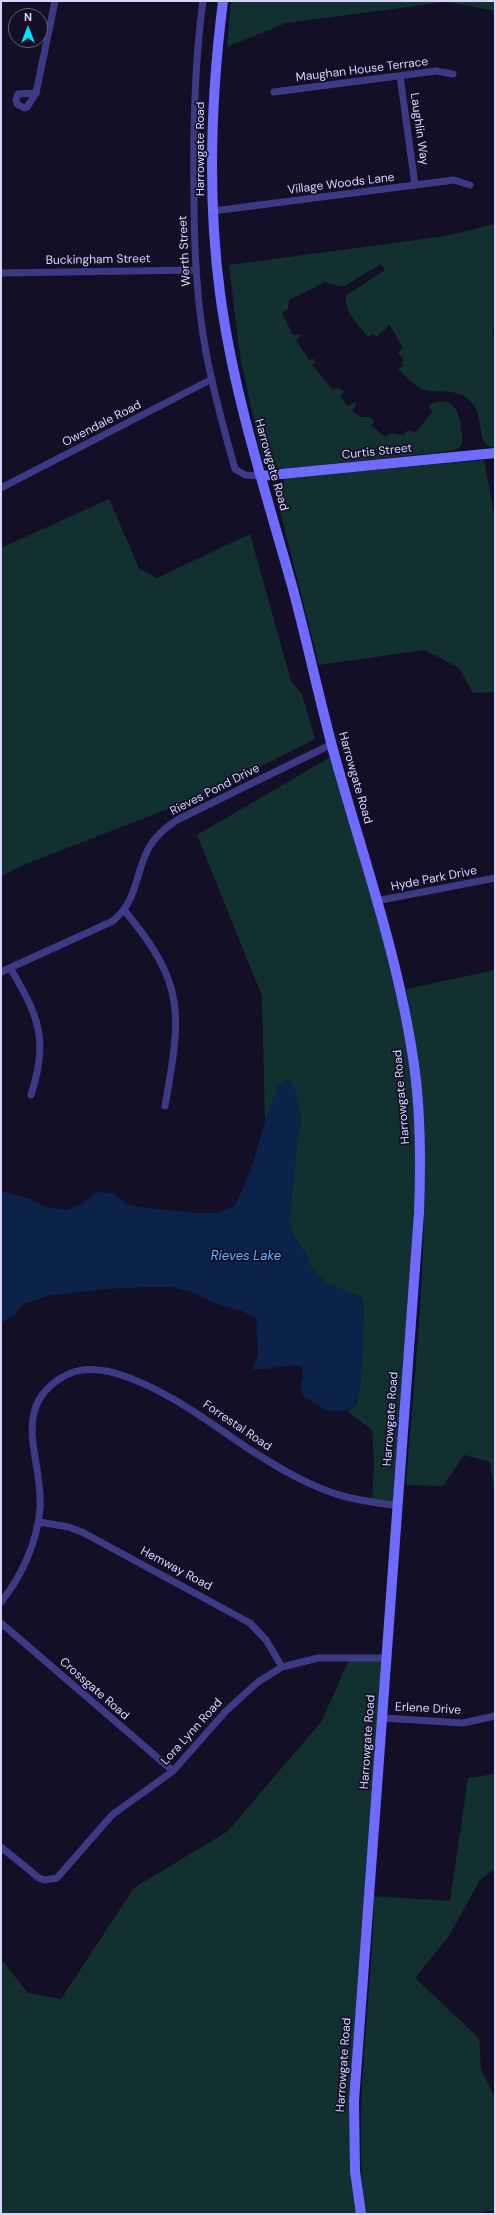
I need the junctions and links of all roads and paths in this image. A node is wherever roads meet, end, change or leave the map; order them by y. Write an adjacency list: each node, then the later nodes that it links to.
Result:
1 (55, 1): 7 (street)
2 (203, 1): 11 (street, Werth Street)
3 (223, 1): 10 (main road, Harrowgate Road)
4 (453, 74): 5 (street, Maughan House Terrace)
5 (400, 76): 6 (street, Maughan House Terrace); 8 (street, Laughlin Way)
6 (274, 92)
7 (36, 93)
8 (415, 185): 9 (street, Village Woods Lane); 10 (street, Village Woods Lane)
9 (470, 185)
10 (213, 211): 15 (main road, Harrowgate Road)
11 (196, 270): 12 (street, Buckingham Street); 13 (street, Werth Street)
12 (1, 273)
13 (212, 379): 15 (street, Werth Street); 16 (street, Owendale Road)
14 (495, 453): 15 (main road, Curtis Street)
15 (261, 476): 17 (main road, Harrowgate Road)
16 (1, 488)
17 (332, 744): 19 (main road, Harrowgate Road); 20 (street, Rieves Pond Drive)
18 (495, 878): 19 (street, Hyde Park Drive)
19 (376, 901): 25 (main road, Harrowgate Road)
20 (124, 910): 21 (street, Rieves Pond Drive); 24 (street)
21 (10, 968): 22 (street, Rieves Pond Drive); 23 (street)
22 (1, 972)
23 (31, 1095)
24 (165, 1106)
25 (398, 1506): 26 (street, Forrestal Road); 29 (main road, Harrowgate Road)
26 (39, 1522): 27 (street, Forrestal Road); 30 (street, Hemway Road)
27 (1, 1602)
28 (1, 1623): 33 (street, Crossgate Road)
29 (386, 1658): 30 (street, Lora Lynn Road); 32 (main road, Harrowgate Road)
30 (282, 1666): 33 (street, Lora Lynn Road)
31 (495, 1716): 32 (street, Erlene Drive)
32 (383, 1718): 35 (main road, Harrowgate Road)
33 (173, 1771): 34 (street, Lora Lynn Road)
34 (1, 1847)
35 (362, 2214)

